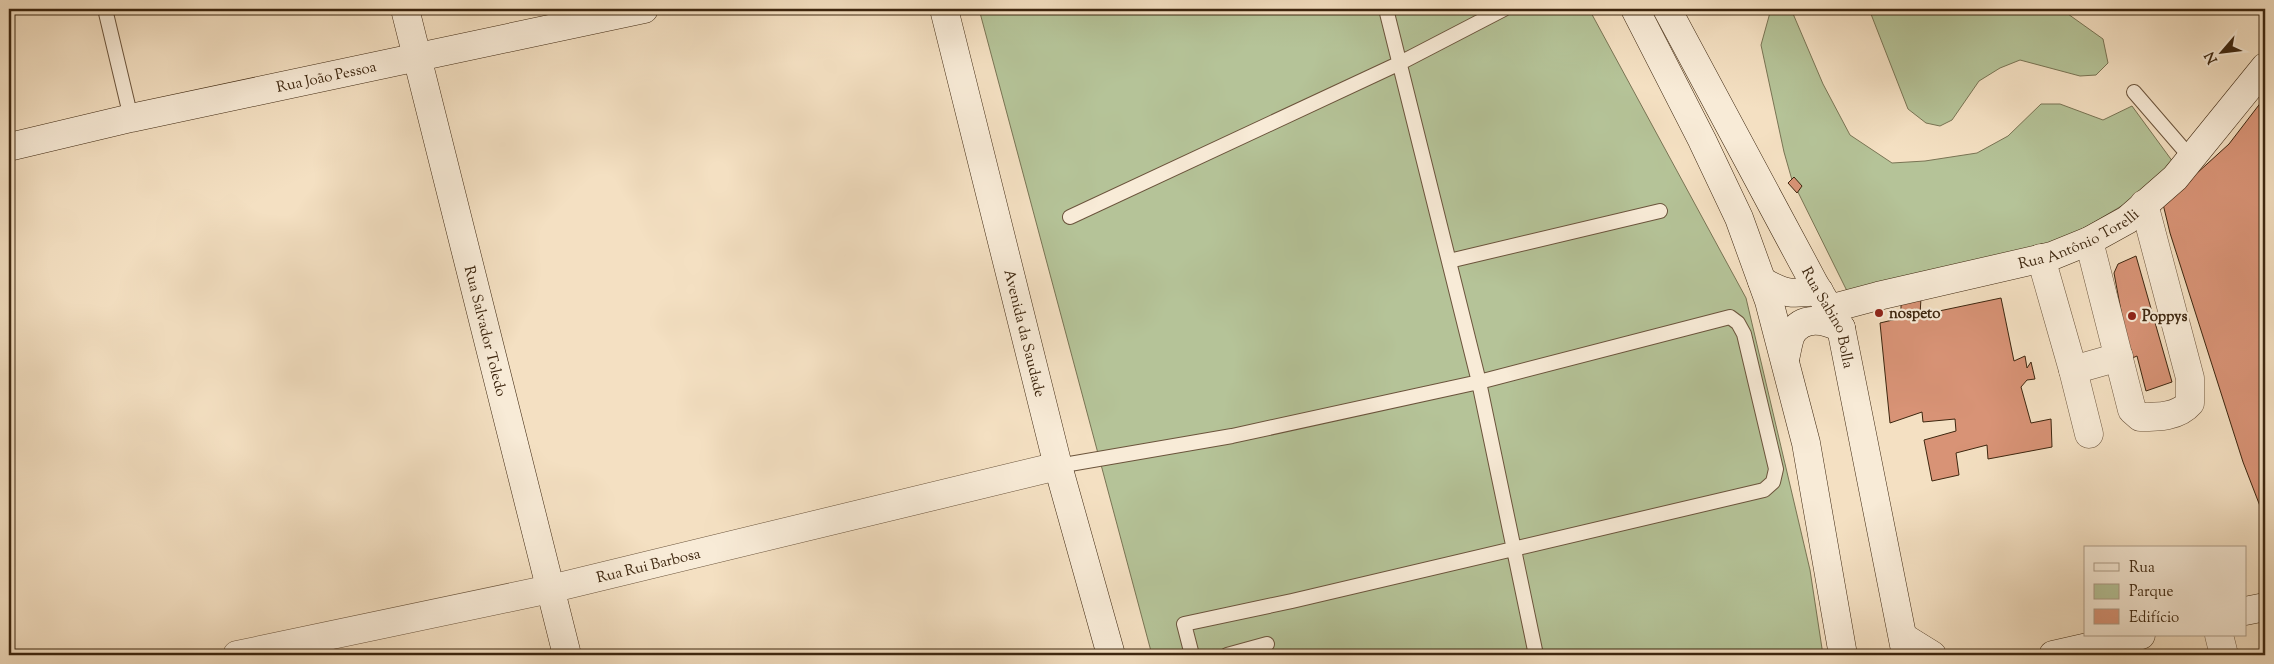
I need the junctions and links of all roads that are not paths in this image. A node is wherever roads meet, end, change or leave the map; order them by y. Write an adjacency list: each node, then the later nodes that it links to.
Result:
1 (105, 9): 13 (lane)
2 (405, 9): 9 (street, Rua Salvador Toledo)
3 (644, 9): 9 (street, Rua João Pessoa)
4 (944, 9): 29 (street, Avenida da Saudade)
5 (1386, 9): 10 (lane)
6 (1504, 9): 10 (lane)
7 (1635, 9): 22 (street)
8 (1667, 9): 23 (street, Rua Sabino Bolla)
9 (418, 56): 13 (street, Rua João Pessoa); 31 (street, Rua Salvador Toledo)
10 (1400, 63): 18 (lane); 21 (lane)
11 (2265, 67): 15 (street, Rua Antônio Torelli)
12 (2134, 92): 15 (lane)
13 (131, 118): 14 (street, Rua João Pessoa)
14 (9, 147)
15 (2191, 158): 16 (street, Rua Antônio Torelli)
16 (2144, 204): 19 (street, Rua Antônio Torelli); 24 (street)
17 (1660, 212): 21 (lane)
18 (1070, 218)
19 (2089, 241): 20 (street, Rua Antônio Torelli); 24 (street)
20 (2041, 258): 23 (street, Rua Antônio Torelli); 26 (street)
21 (1449, 262): 27 (lane)
22 (1762, 281): 23 (street, Rua Antônio Torelli); 25 (street)
23 (1830, 309): 25 (street); 37 (street, Rua Sabino Bolla)
24 (2119, 357): 26 (street)
25 (1785, 359): 44 (street)
26 (2073, 370): 28 (street)
27 (1479, 382): 29 (lane); 30 (lane); 30 (lane)
28 (2089, 434)
29 (1058, 466): 31 (street, Rua Rui Barbosa); 40 (street, Avenida da Saudade)
30 (1514, 549): 41 (lane); 43 (lane)
31 (550, 589): 38 (street, Rua Rui Barbosa); 39 (street, Rua Salvador Toledo)
32 (2265, 607): 33 (street)
33 (2246, 612)
34 (2137, 636): 46 (street)
35 (2218, 636): 47 (street)
36 (1267, 644): 42 (lane)
37 (1904, 646): 45 (street)
38 (237, 655)
39 (567, 655)
40 (1111, 655)
41 (1192, 655)
42 (1227, 655)
43 (1536, 655)
44 (1844, 655)
45 (1932, 655)
46 (2053, 655)
47 (2224, 655)

